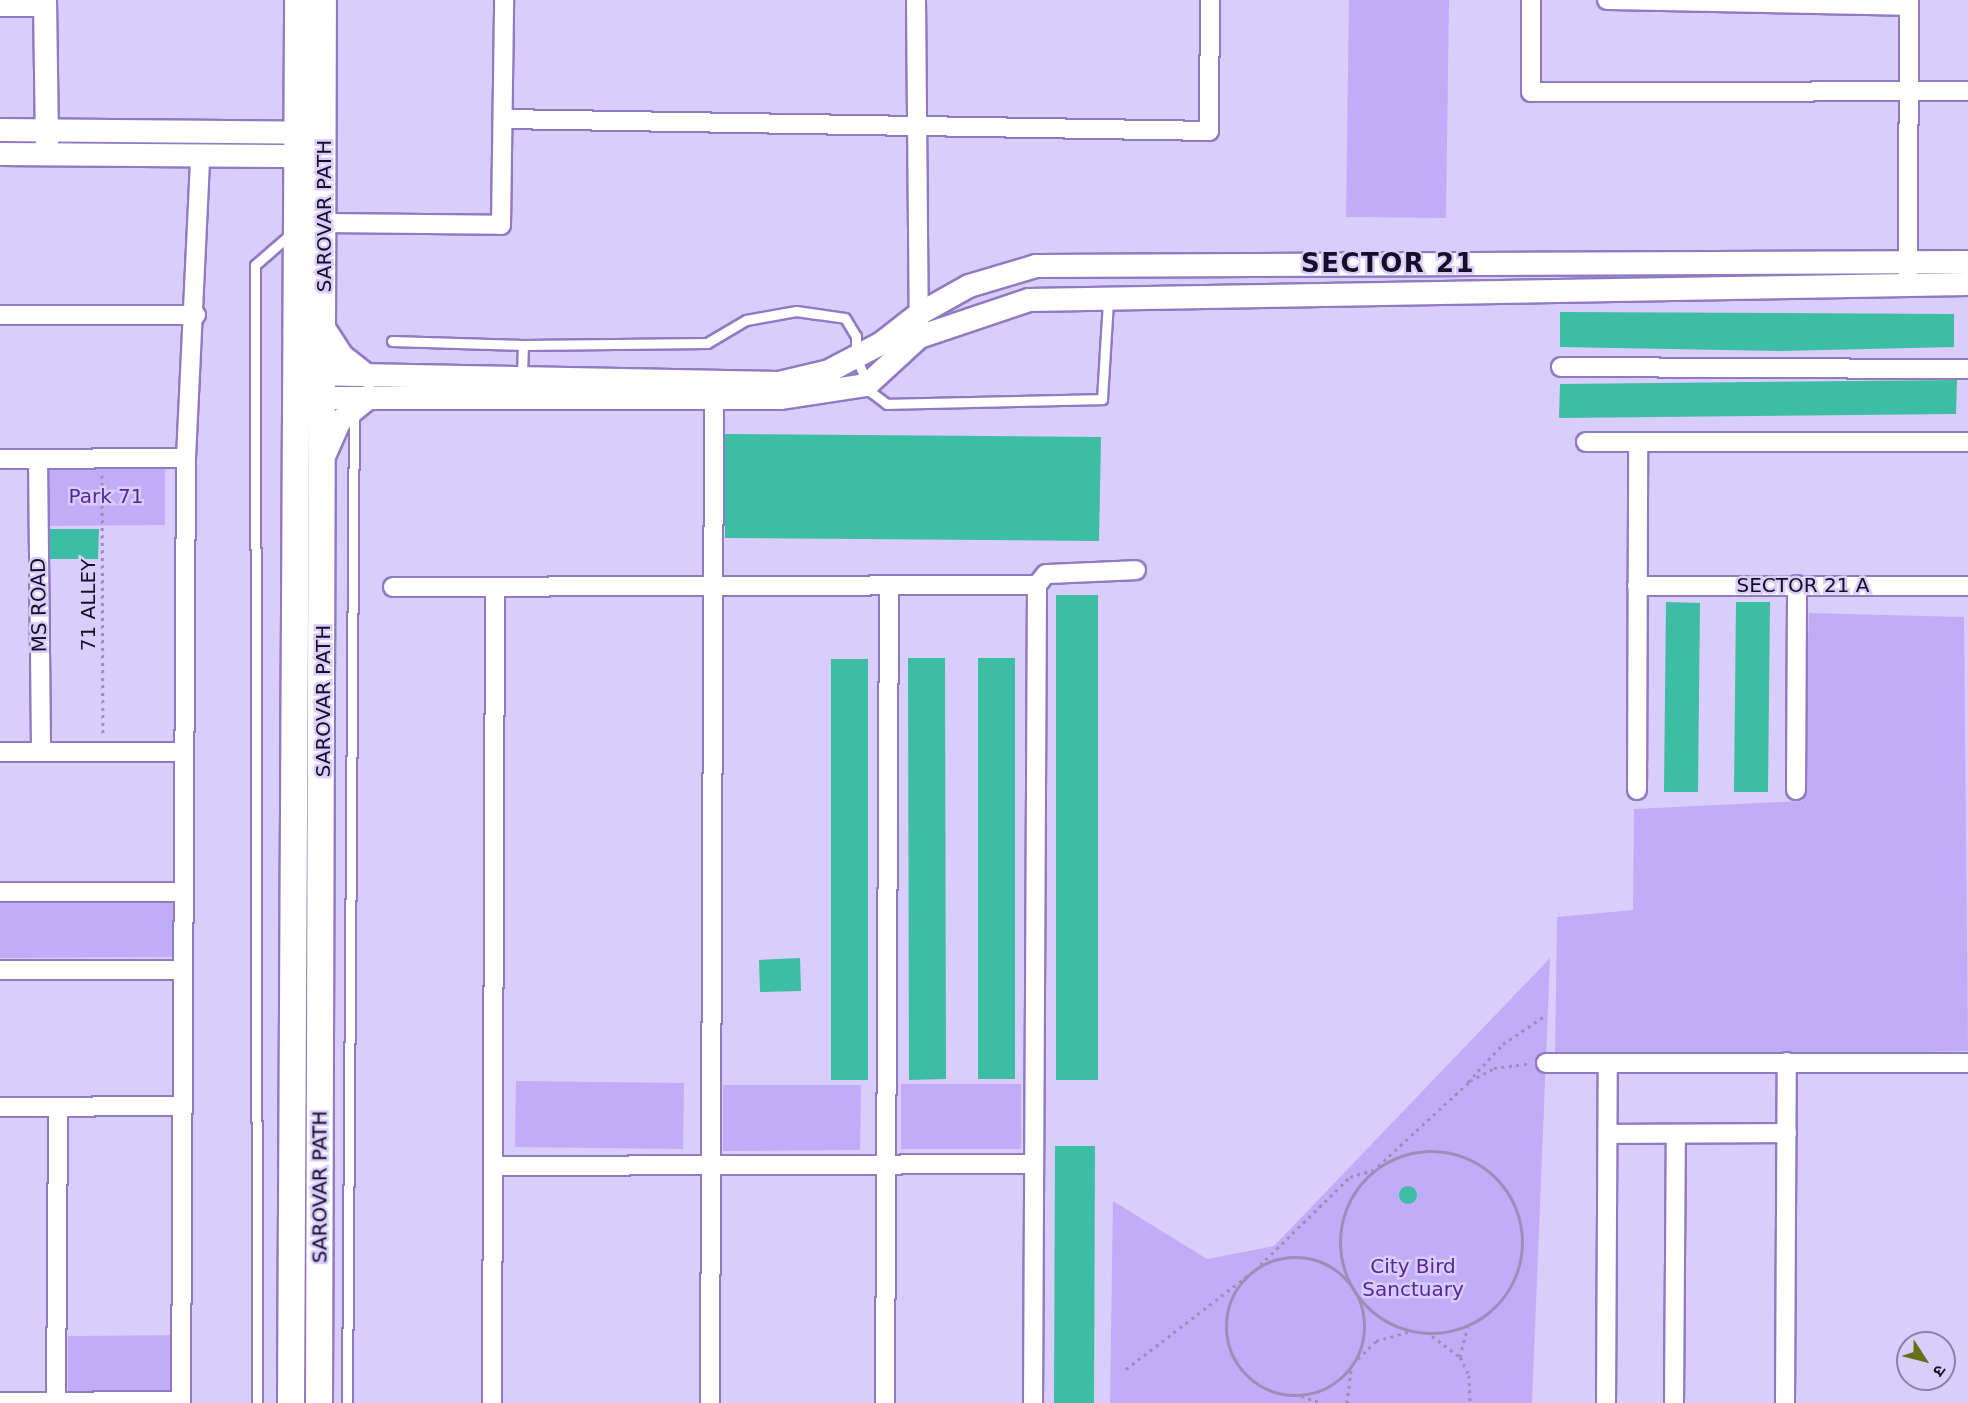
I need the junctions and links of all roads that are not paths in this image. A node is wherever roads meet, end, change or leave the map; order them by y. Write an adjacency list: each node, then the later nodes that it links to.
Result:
1 (298, 0): 17 (main road, SAROVAR PATH)
2 (323, 0): 18 (main road, SAROVAR PATH)
3 (504, 0): 13 (street)
4 (916, 0): 16 (street)
5 (1210, 0): 16 (street)
6 (1531, 0): 11 (street)
7 (1607, 0): 8 (street)
8 (1909, 3): 11 (street)
9 (45, 4): 10 (street); 15 (street)
10 (0, 7)
11 (1909, 91): 12 (street); 25 (street)
12 (1968, 91)
13 (503, 118): 16 (street); 22 (street)
14 (0, 130): 15 (street)
15 (46, 130): 17 (street); 20 (street)
16 (917, 130): 28 (street)
17 (297, 144): 18 (street); 21 (street); 23 (main road, SAROVAR PATH)
18 (323, 145): 22 (main road, SAROVAR PATH)
19 (0, 154): 20 (street)
20 (47, 155): 21 (street)
21 (200, 156): 30 (street)
22 (324, 222): 31 (main road, SAROVAR PATH)
23 (297, 229): 40 (main road, SAROVAR PATH); 87 (lane)
24 (1968, 262): 25 (street)
25 (1908, 273): 26 (street); 27 (street); 28 (street)
26 (1968, 284)
27 (1108, 301): 32 (street); 39 (lane)
28 (919, 314): 32 (street); 35 (street)
29 (0, 315): 30 (street)
30 (196, 315): 49 (street)
31 (324, 328): 38 (street); 41 (main road, SAROVAR PATH)
32 (920, 338): 39 (street)
33 (392, 340): 34 (lane)
34 (523, 345): 35 (lane); 42 (lane)
35 (856, 357): 39 (lane); 43 (street)
36 (1561, 367): 37 (street)
37 (1968, 369)
38 (372, 376): 41 (street); 42 (street); 44 (street)
39 (867, 384): 43 (street)
40 (296, 385): 41 (street); 88 (main road, SAROVAR PATH)
41 (322, 387): 44 (street); 48 (main road, SAROVAR PATH)
42 (521, 388): 43 (street); 44 (street)
43 (714, 389): 60 (street)
44 (365, 403): 48 (street); 90 (lane)
45 (1586, 441): 46 (street)
46 (1638, 442): 47 (street); 56 (street)
47 (1968, 442)
48 (325, 454): 89 (main road, SAROVAR PATH)
49 (186, 458): 51 (street); 63 (street)
50 (0, 459): 51 (street)
51 (38, 459): 62 (street, MS ROAD)
52 (1136, 570): 53 (street)
53 (1036, 585): 55 (street); 80 (street)
54 (1797, 585): 56 (street, SECTOR 21 A); 57 (street, SECTOR 21 A); 65 (street)
55 (888, 586): 60 (street); 81 (street)
56 (1637, 586): 64 (street)
57 (1968, 586)
58 (393, 587): 59 (street)
59 (495, 587): 60 (street); 82 (street)
60 (713, 587): 83 (street)
61 (0, 752): 62 (street)
62 (41, 752): 63 (street)
63 (184, 752): 67 (street)
64 (1636, 790)
65 (1796, 790)
66 (0, 892): 67 (street)
67 (184, 892): 69 (street)
68 (0, 970): 69 (street)
69 (183, 970): 74 (street)
70 (1787, 1062): 72 (street); 73 (street); 77 (street)
71 (1546, 1063): 72 (street)
72 (1608, 1063): 78 (street)
73 (1968, 1063)
74 (183, 1106): 76 (street); 86 (street)
75 (0, 1107): 76 (street)
76 (58, 1107): 85 (street)
77 (1786, 1133): 79 (street); 97 (street)
78 (1608, 1134): 79 (street); 95 (street)
79 (1676, 1135): 96 (street)
80 (1034, 1164): 81 (street); 94 (street)
81 (886, 1165): 83 (street); 93 (street)
82 (493, 1166): 83 (street); 91 (street)
83 (711, 1166): 92 (street)
84 (0, 1402): 85 (street)
85 (57, 1402): 86 (street)
86 (181, 1402)
87 (257, 1403)
88 (291, 1403)
89 (319, 1403)
90 (347, 1403)
91 (492, 1403)
92 (710, 1403)
93 (885, 1403)
94 (1033, 1403)
95 (1606, 1403)
96 (1674, 1403)
97 (1785, 1403)

